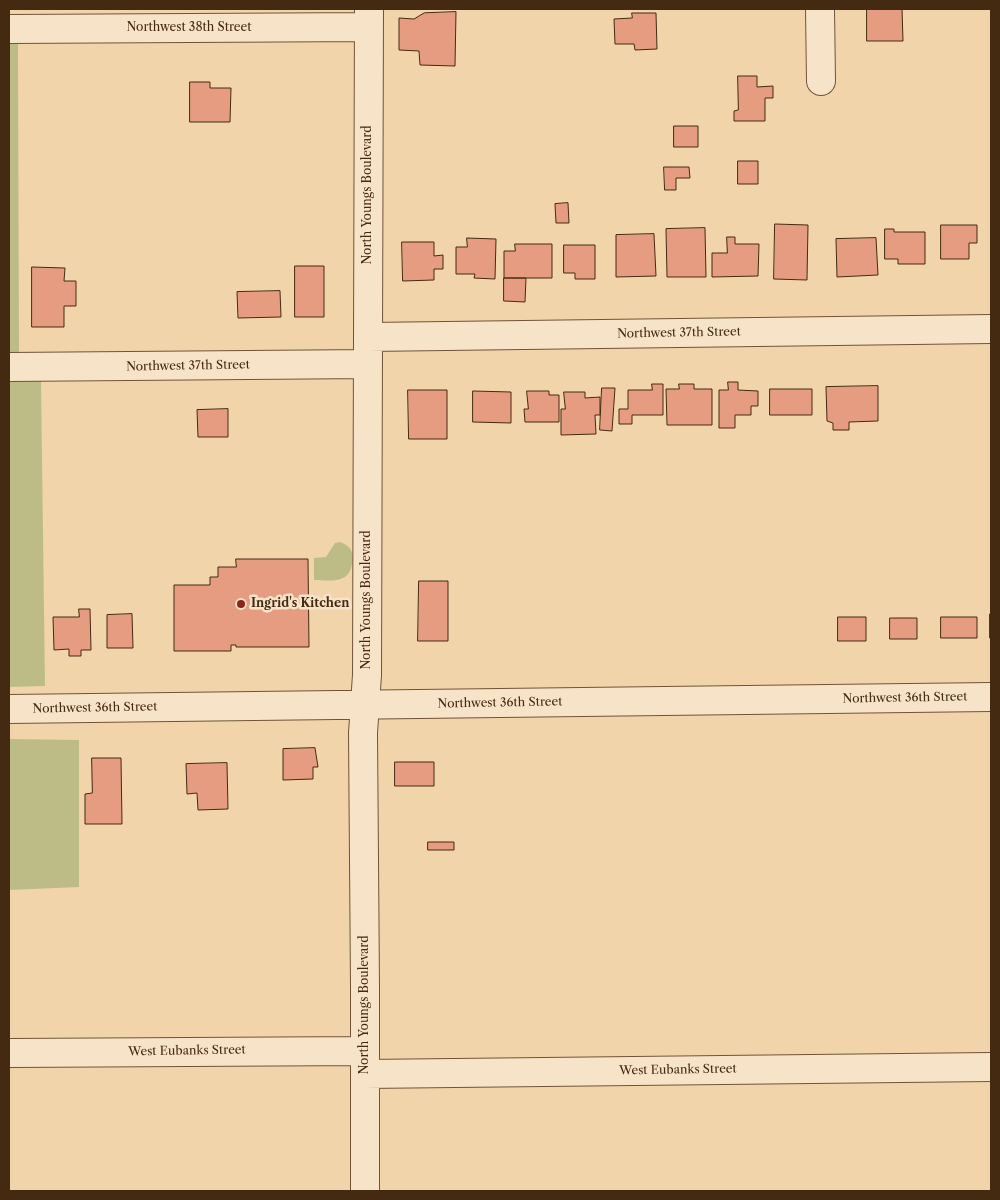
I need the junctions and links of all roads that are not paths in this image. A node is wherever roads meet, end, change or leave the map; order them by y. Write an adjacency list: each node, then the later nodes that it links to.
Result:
1 (820, 9): 4 (street)
2 (369, 18): 3 (street, Northwest 38th Street); 6 (street, North Youngs Boulevard)
3 (9, 29)
4 (821, 81)
5 (991, 328): 6 (street, Northwest 37th Street)
6 (368, 338): 7 (street, North Youngs Boulevard)
7 (368, 364): 8 (street, Northwest 37th Street); 10 (street, North Youngs Boulevard)
8 (9, 368)
9 (991, 697): 10 (street, Northwest 36th Street)
10 (364, 705): 11 (street, Northwest 36th Street); 13 (street, North Youngs Boulevard)
11 (9, 709)
12 (9, 1053): 13 (street, West Eubanks Street)
13 (365, 1062): 14 (street, West Eubanks Street); 15 (street, North Youngs Boulevard)
14 (991, 1067)
15 (365, 1191)

